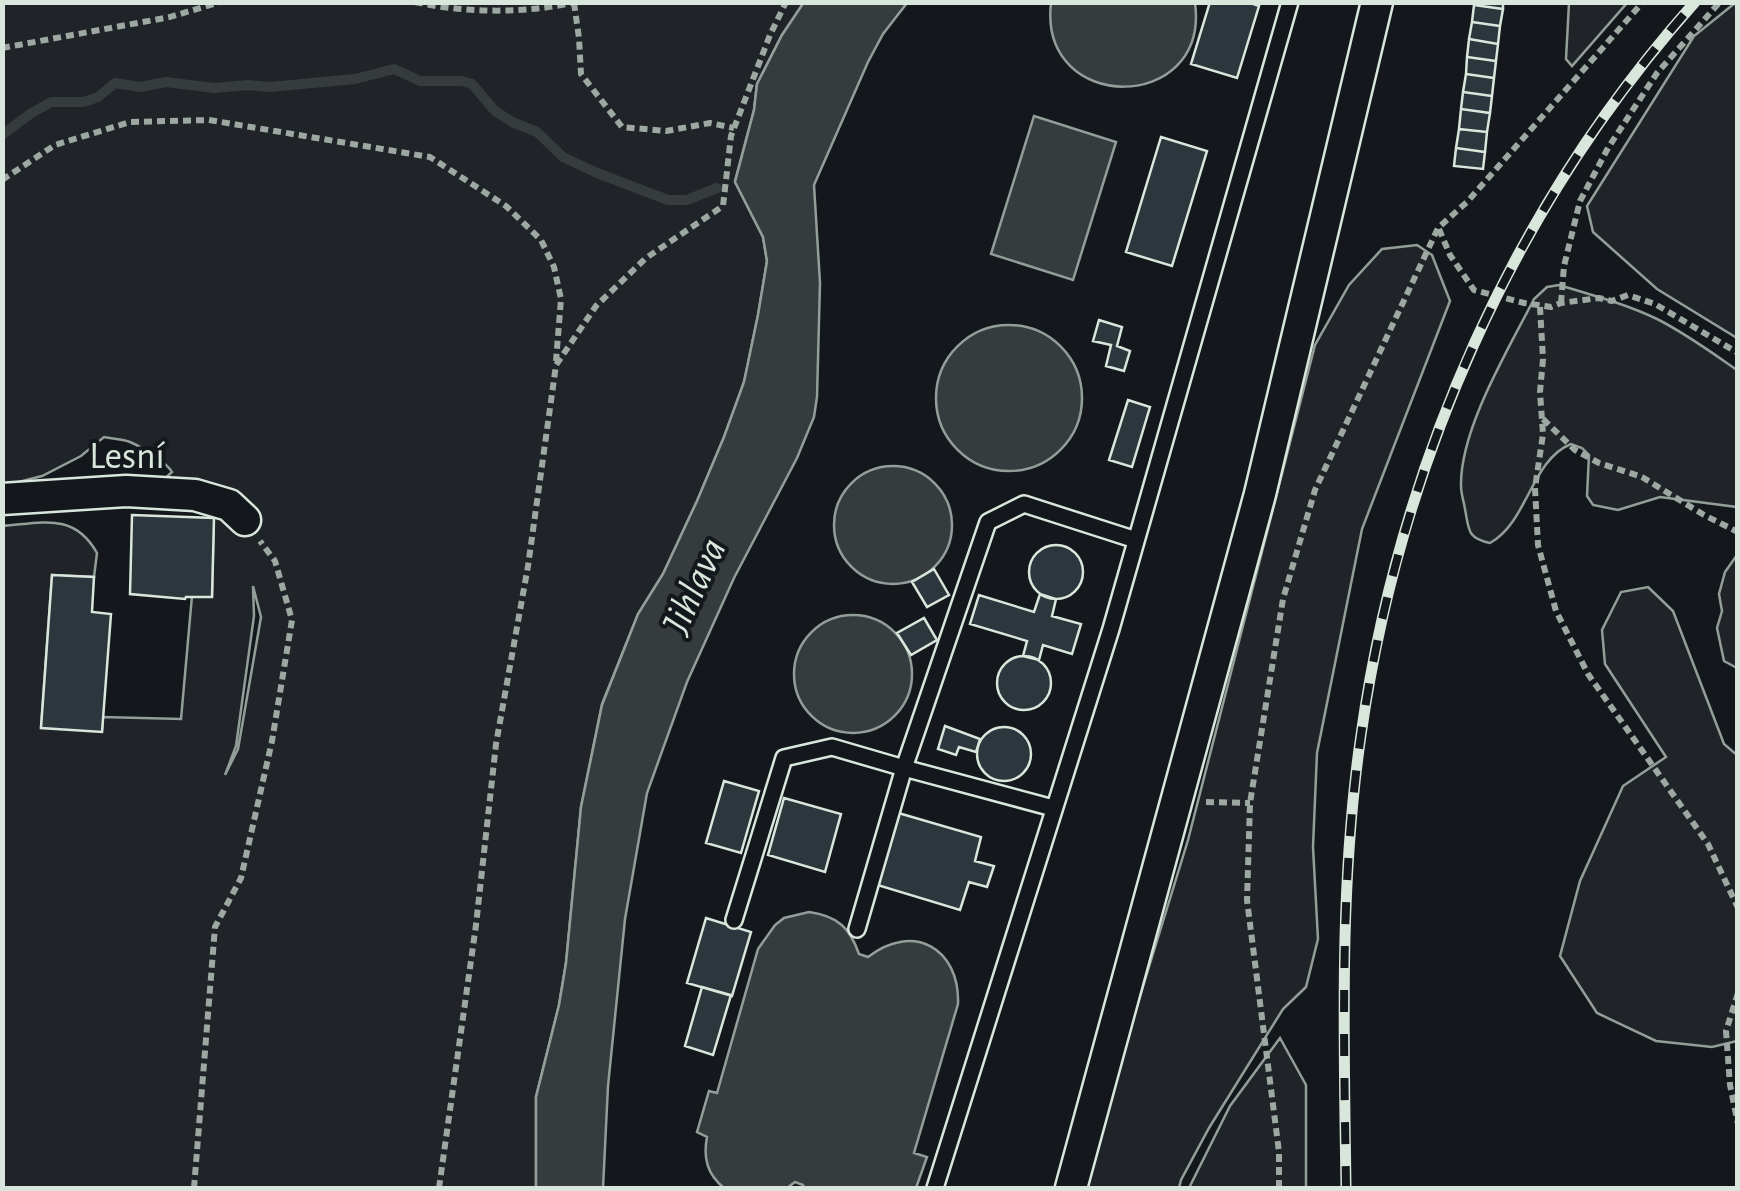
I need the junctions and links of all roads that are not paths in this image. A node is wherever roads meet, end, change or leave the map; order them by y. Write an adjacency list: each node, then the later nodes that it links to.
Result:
1 (1290, 2): 5 (lane)
2 (1376, 2): 11 (street)
3 (2, 499): 4 (street, Lesní)
4 (245, 520)
5 (1136, 540): 6 (lane); 7 (lane)
6 (904, 768): 7 (lane); 8 (lane); 9 (lane)
7 (1053, 808): 10 (lane)
8 (734, 920)
9 (857, 929)
10 (934, 1188)
11 (1071, 1188)

